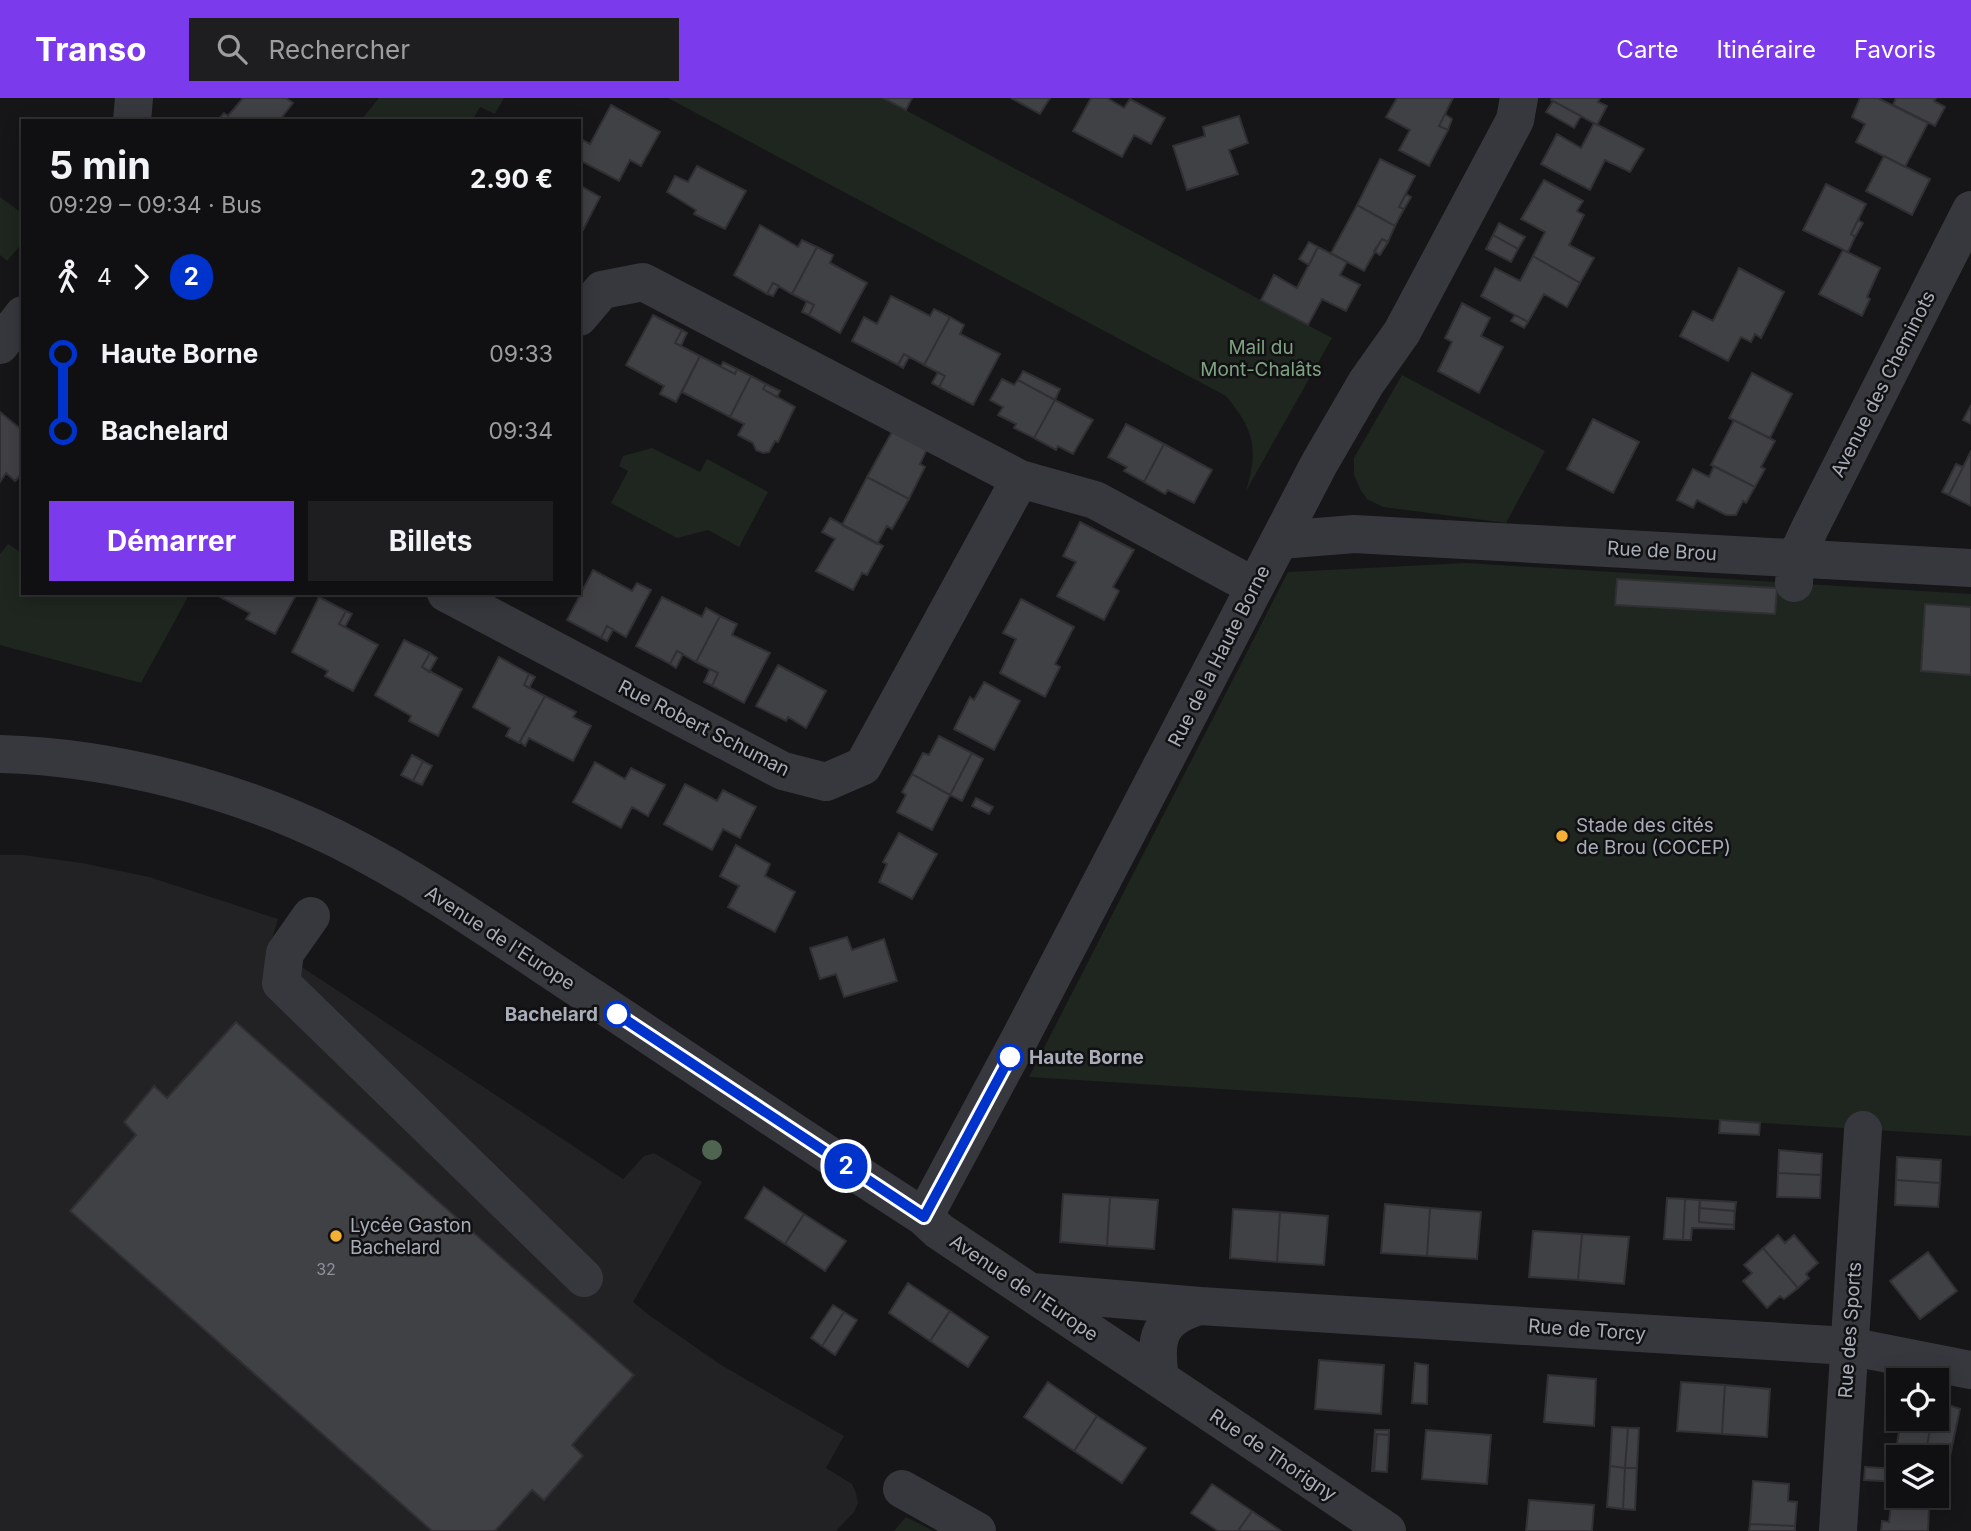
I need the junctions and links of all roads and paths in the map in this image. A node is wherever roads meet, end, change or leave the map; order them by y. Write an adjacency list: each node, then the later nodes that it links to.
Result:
1 (134, 98): 3 (street)
2 (1519, 98): 9 (street, Rue de la Haute Borne)
3 (132, 119)
4 (1971, 210): 13 (street, Avenue des Cheminots)
5 (581, 315): 8 (street)
6 (21, 318): 7 (street)
7 (0, 345)
8 (1020, 480): 14 (street); 15 (street, Rue Robert Schuman)
9 (1308, 485): 10 (street); 11 (street, Rue de la Haute Borne)
10 (1354, 534): 11 (street, Rue de Brou); 13 (street, Rue de Brou)
11 (1280, 540): 14 (street, Rue de la Haute Borne)
12 (1971, 568): 13 (street, Rue de Brou)
13 (1795, 571)
14 (1255, 587): 19 (street, Rue de la Haute Borne)
15 (450, 595)
16 (0, 754): 19 (street, Avenue de l'Europe)
17 (311, 916): 20 (street)
18 (1863, 1130): 25 (street, Rue des Sports)
19 (924, 1217): 21 (street, Avenue de l'Europe)
20 (584, 1279)
21 (1030, 1292): 22 (street, Rue de Torcy); 23 (street, Avenue de l'Europe)
22 (1200, 1306): 24 (street, Rue de Torcy); 25 (street, Rue de Torcy)
23 (1069, 1318): 24 (street); 27 (street, Avenue de l'Europe)
24 (1165, 1324): 27 (street)
25 (1848, 1346): 26 (street, Rue de Torcy); 31 (street, Rue des Sports)
26 (1971, 1370)
27 (1160, 1379): 30 (street, Rue de Thorigny)
28 (902, 1489): 29 (street)
29 (977, 1531)
30 (1387, 1531)
31 (1838, 1531)

